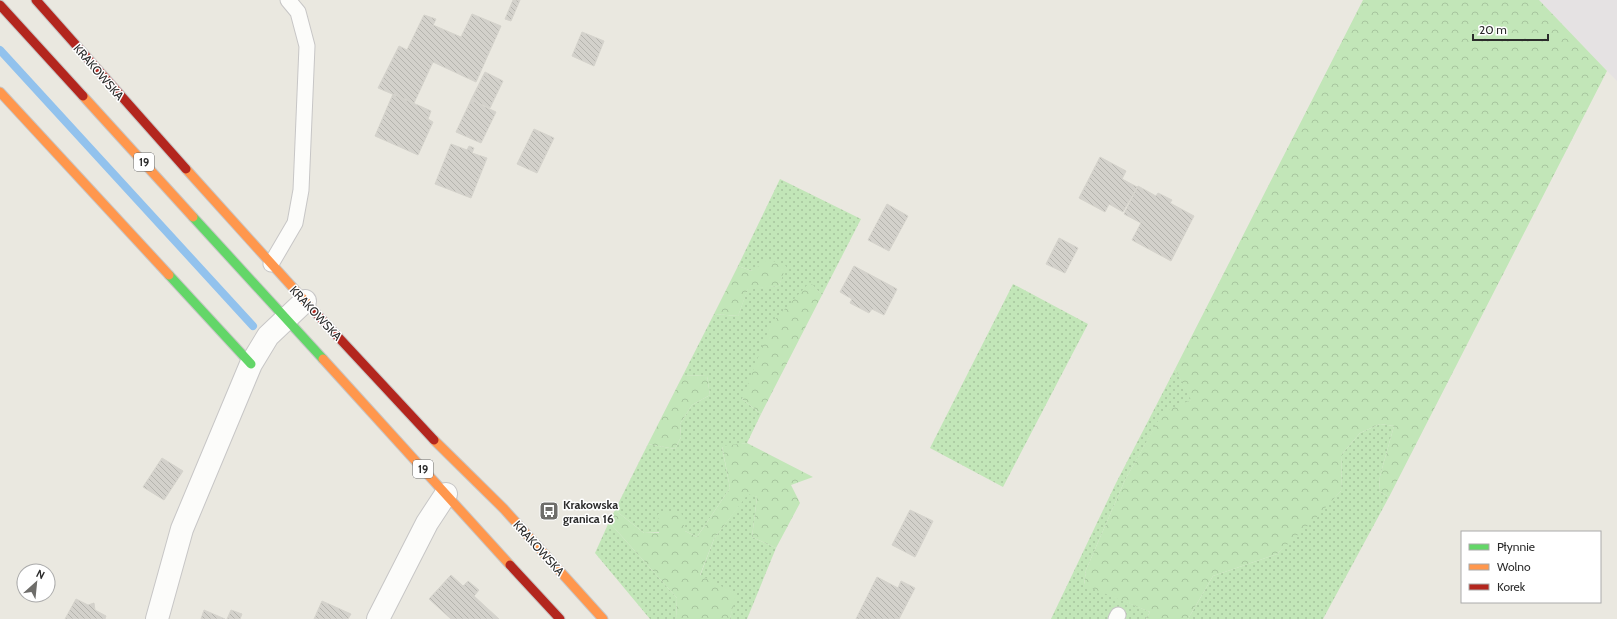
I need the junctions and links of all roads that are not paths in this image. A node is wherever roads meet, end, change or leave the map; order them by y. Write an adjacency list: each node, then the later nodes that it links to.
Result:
1 (36, 0): 5 (main road, KRAKOWSKA / 19)
2 (288, 0): 5 (lane)
3 (0, 5): 7 (main road, KRAKOWSKA / 19)
4 (0, 92): 8 (main road)
5 (271, 264): 6 (main road, KRAKOWSKA / 19)
6 (305, 302): 7 (street); 13 (main road, KRAKOWSKA / 19)
7 (287, 319): 8 (street); 9 (main road, KRAKOWSKA / 19)
8 (248, 372): 10 (street)
9 (446, 494): 11 (street); 12 (main road, KRAKOWSKA / 19)
10 (157, 619)
11 (378, 619)
12 (560, 619)
13 (603, 619)

